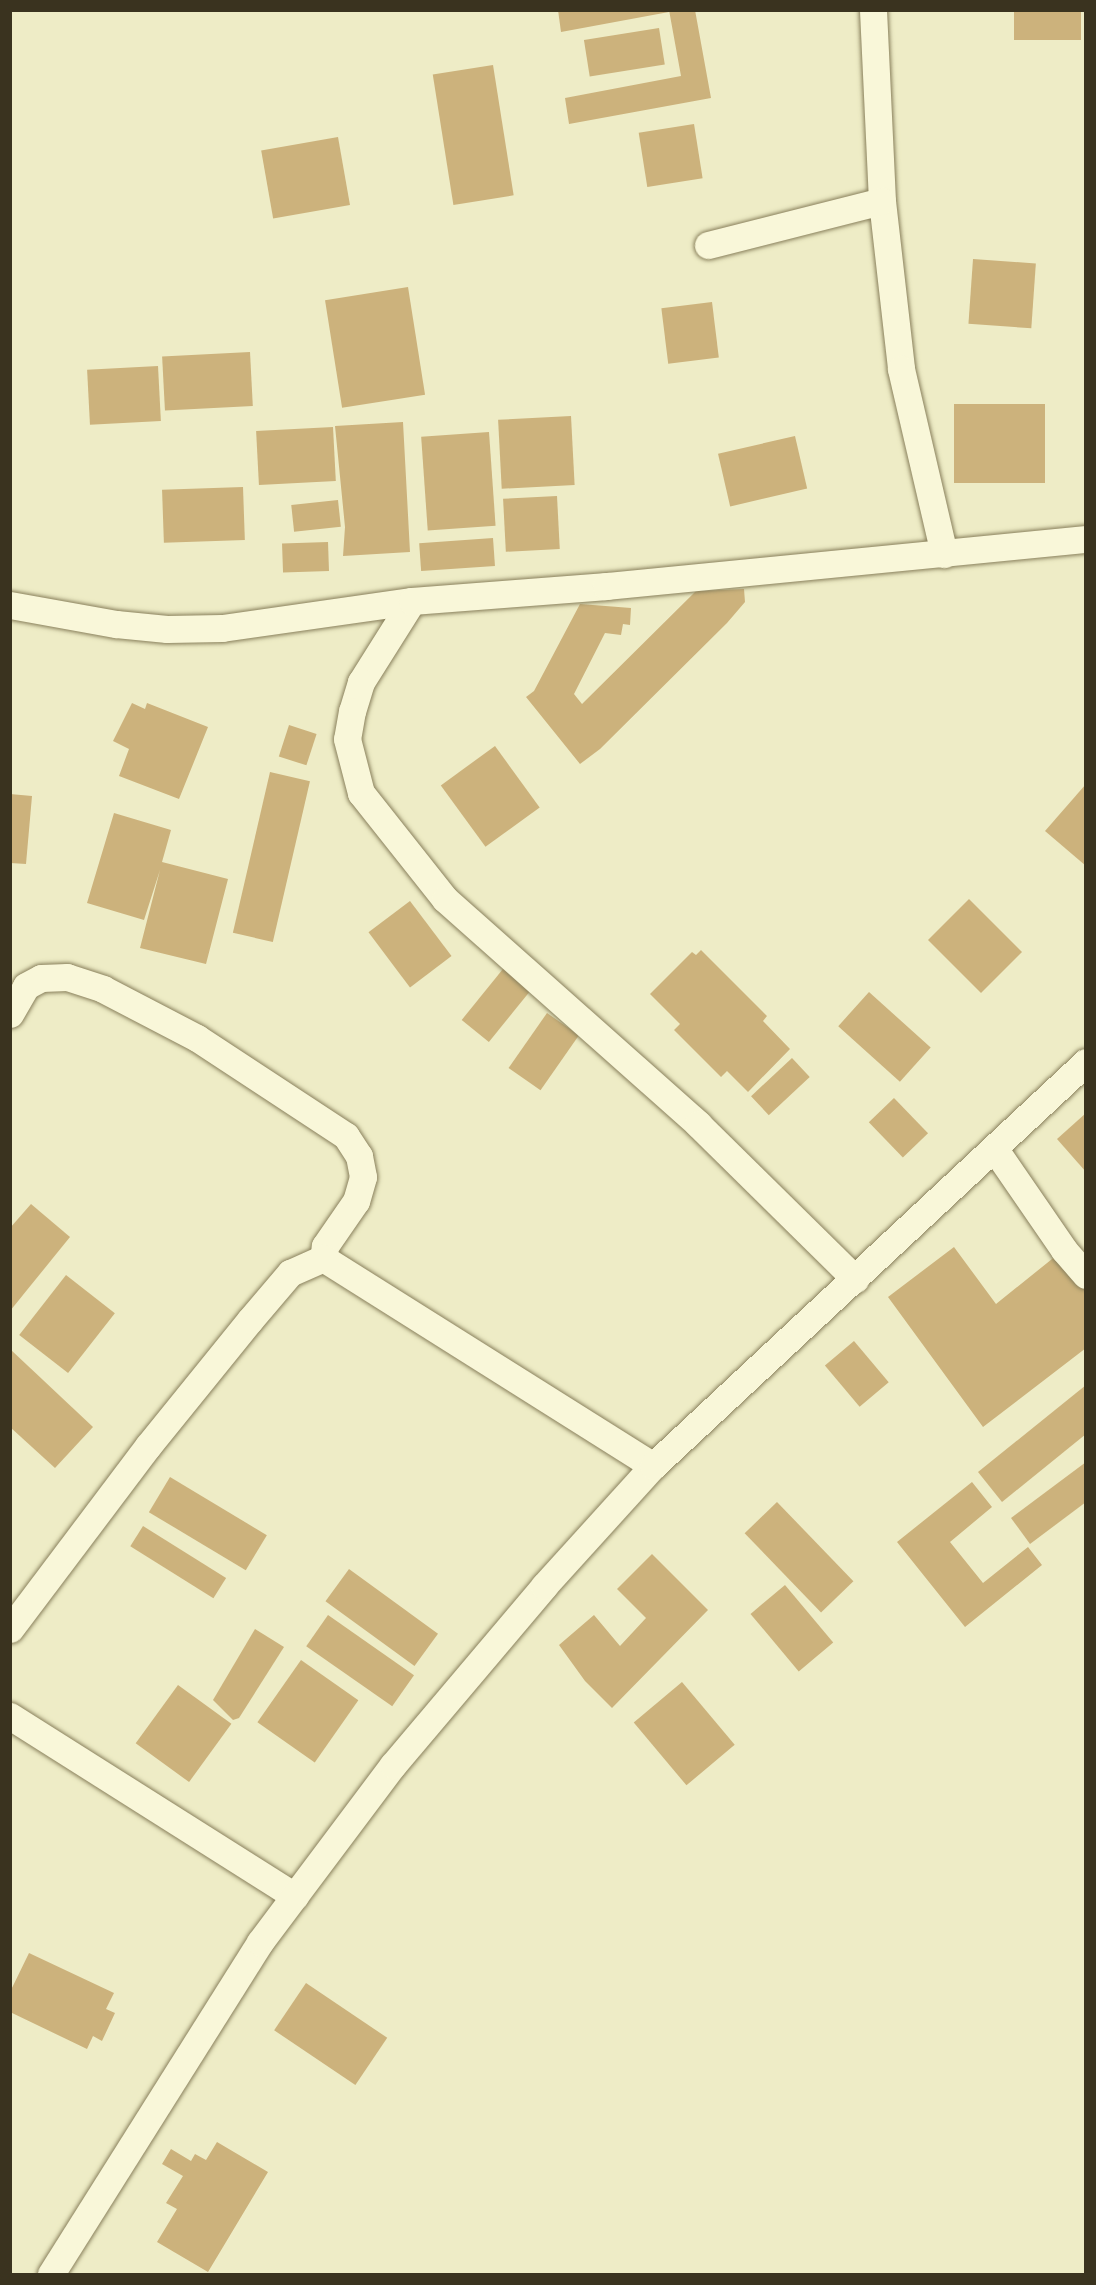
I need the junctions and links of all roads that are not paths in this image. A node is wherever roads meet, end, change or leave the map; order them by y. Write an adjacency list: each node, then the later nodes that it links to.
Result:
1 (873, 10): 2 (street)
2 (882, 201): 3 (street); 5 (street)
3 (708, 245)
4 (1086, 539): 5 (street)
5 (944, 555): 6 (street)
6 (412, 601): 7 (street); 13 (street)
7 (10, 605)
8 (10, 1014): 11 (street)
9 (1086, 1062): 10 (street)
10 (994, 1148): 12 (street); 13 (street)
11 (323, 1258): 14 (street); 15 (street)
12 (1086, 1275)
13 (855, 1279): 14 (street)
14 (653, 1466): 17 (street)
15 (10, 1629)
16 (10, 1716): 17 (street)
17 (295, 1896): 18 (street)
18 (51, 2274)

